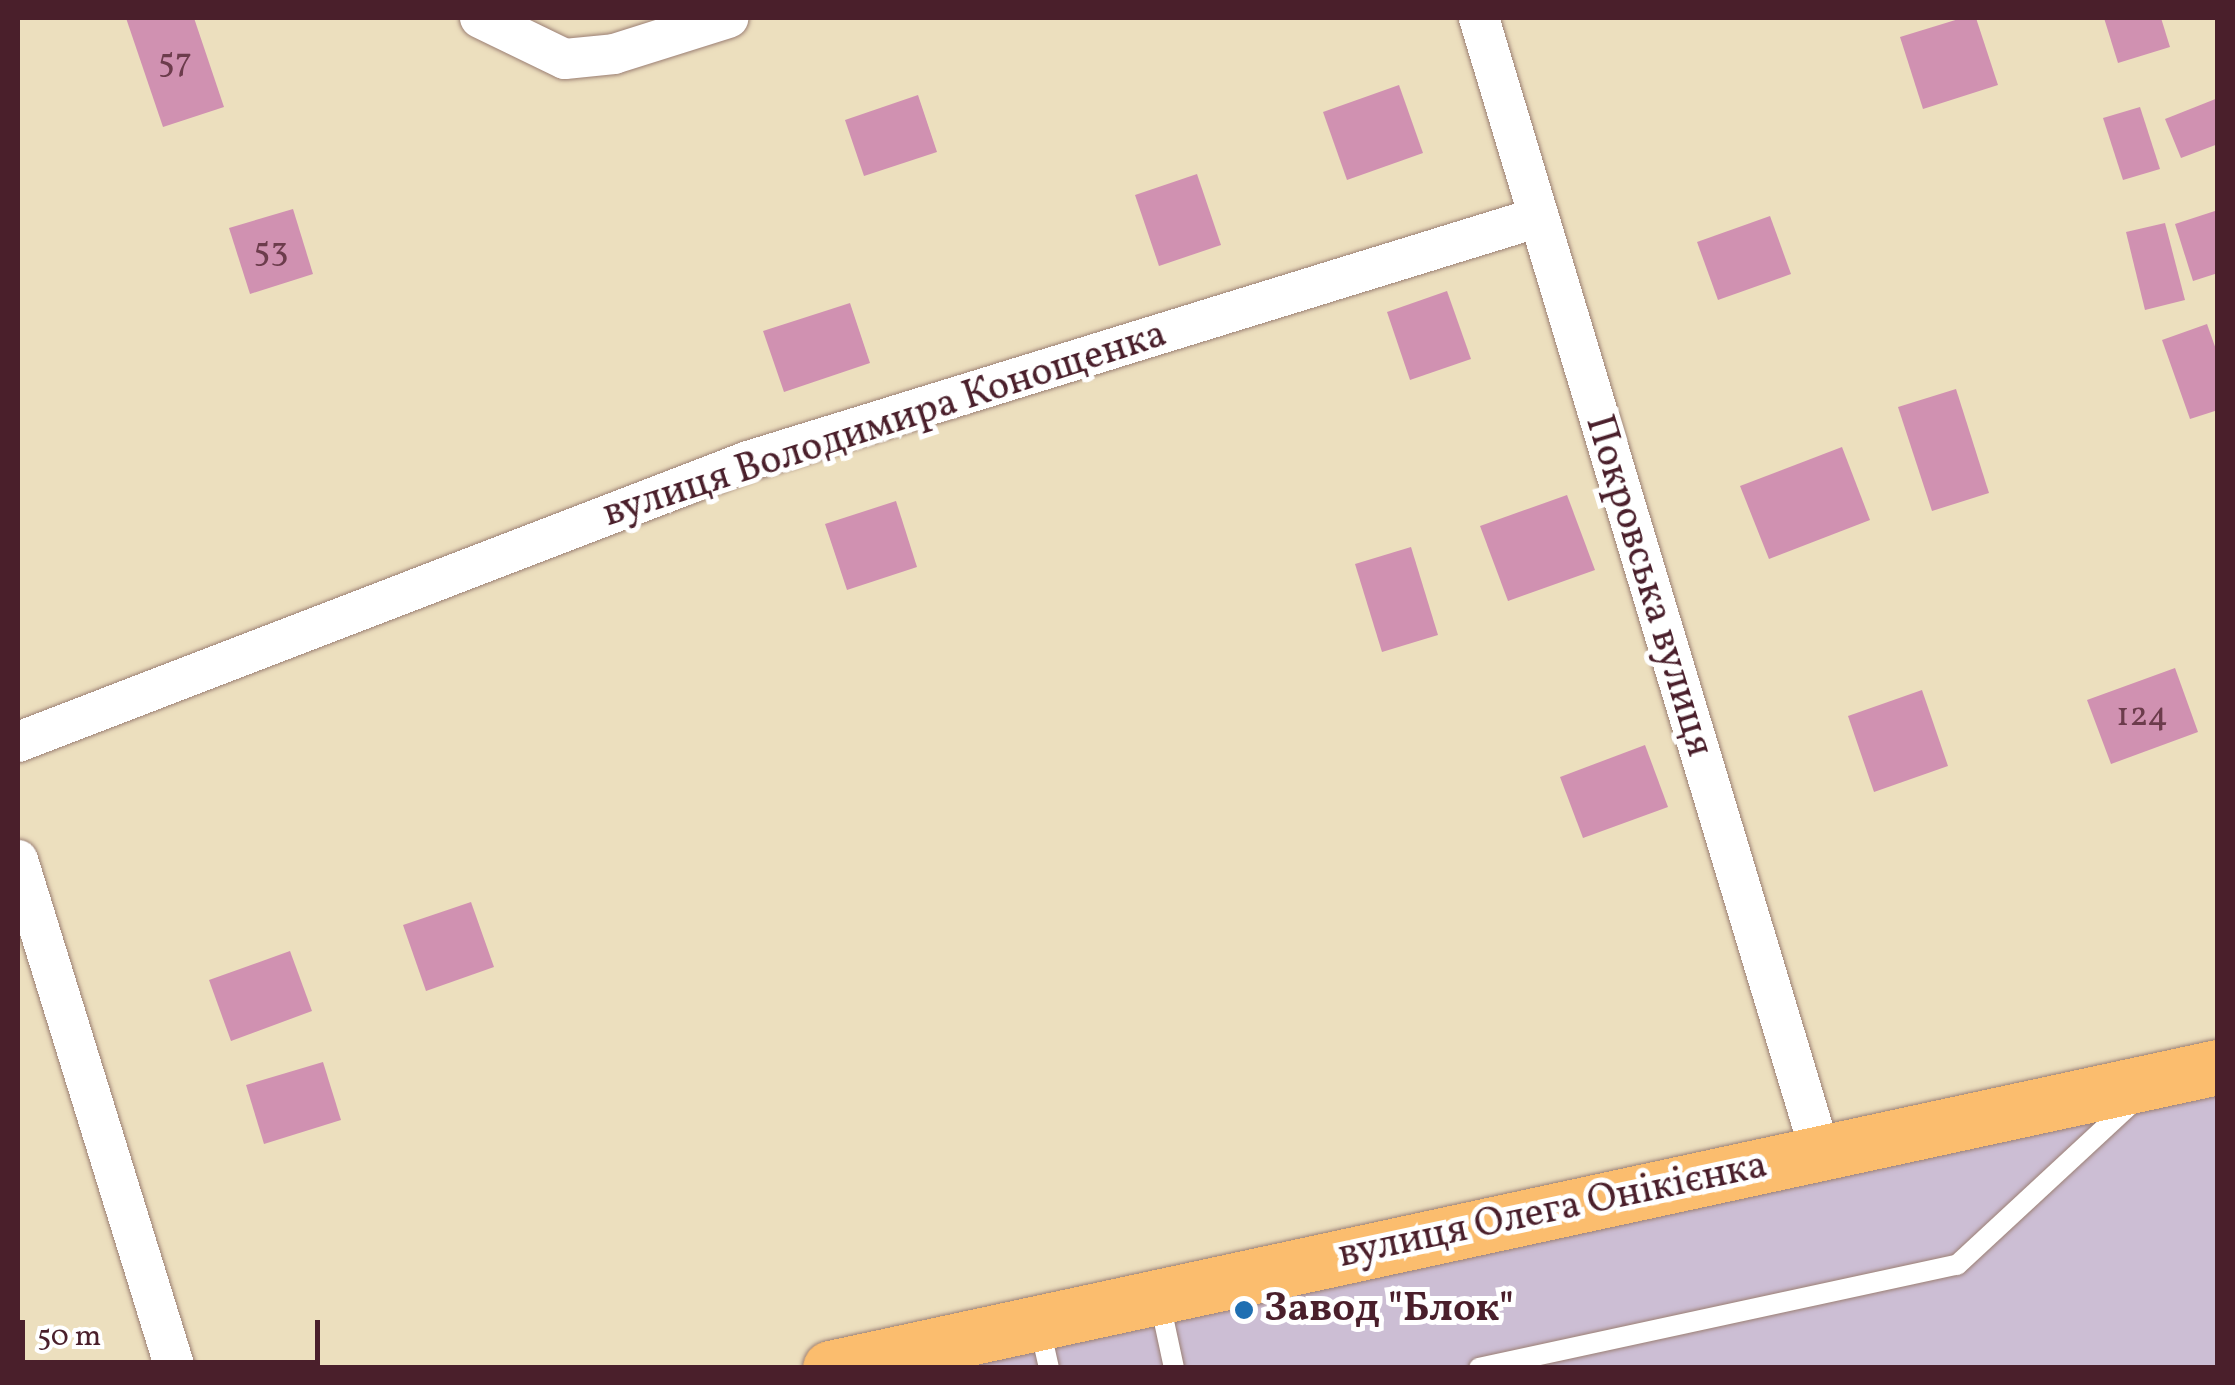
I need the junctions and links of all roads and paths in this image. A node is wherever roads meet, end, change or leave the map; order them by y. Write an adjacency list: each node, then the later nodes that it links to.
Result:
1 (480, 18): 2 (street)
2 (728, 18)
3 (1479, 18): 4 (street, Покровська вулиця)
4 (1536, 218): 5 (street, вулиця Володимира Конощенка); 9 (street, Покровська вулиця)
5 (18, 742)
6 (18, 860): 12 (street)
7 (2218, 1067): 8 (main road, вулиця Олега Онікієнка)
8 (2156, 1081): 9 (main road, вулиця Олега Онікієнка); 15 (lane)
9 (1821, 1154): 10 (main road, вулиця Олега Онікієнка)
10 (1159, 1296): 11 (main road, вулиця Олега Онікієнка); 14 (lane)
11 (1044, 1345): 13 (main road, вулиця Олега Онікієнка)
12 (175, 1368)
13 (830, 1368)
14 (1174, 1368)
15 (1479, 1368)

